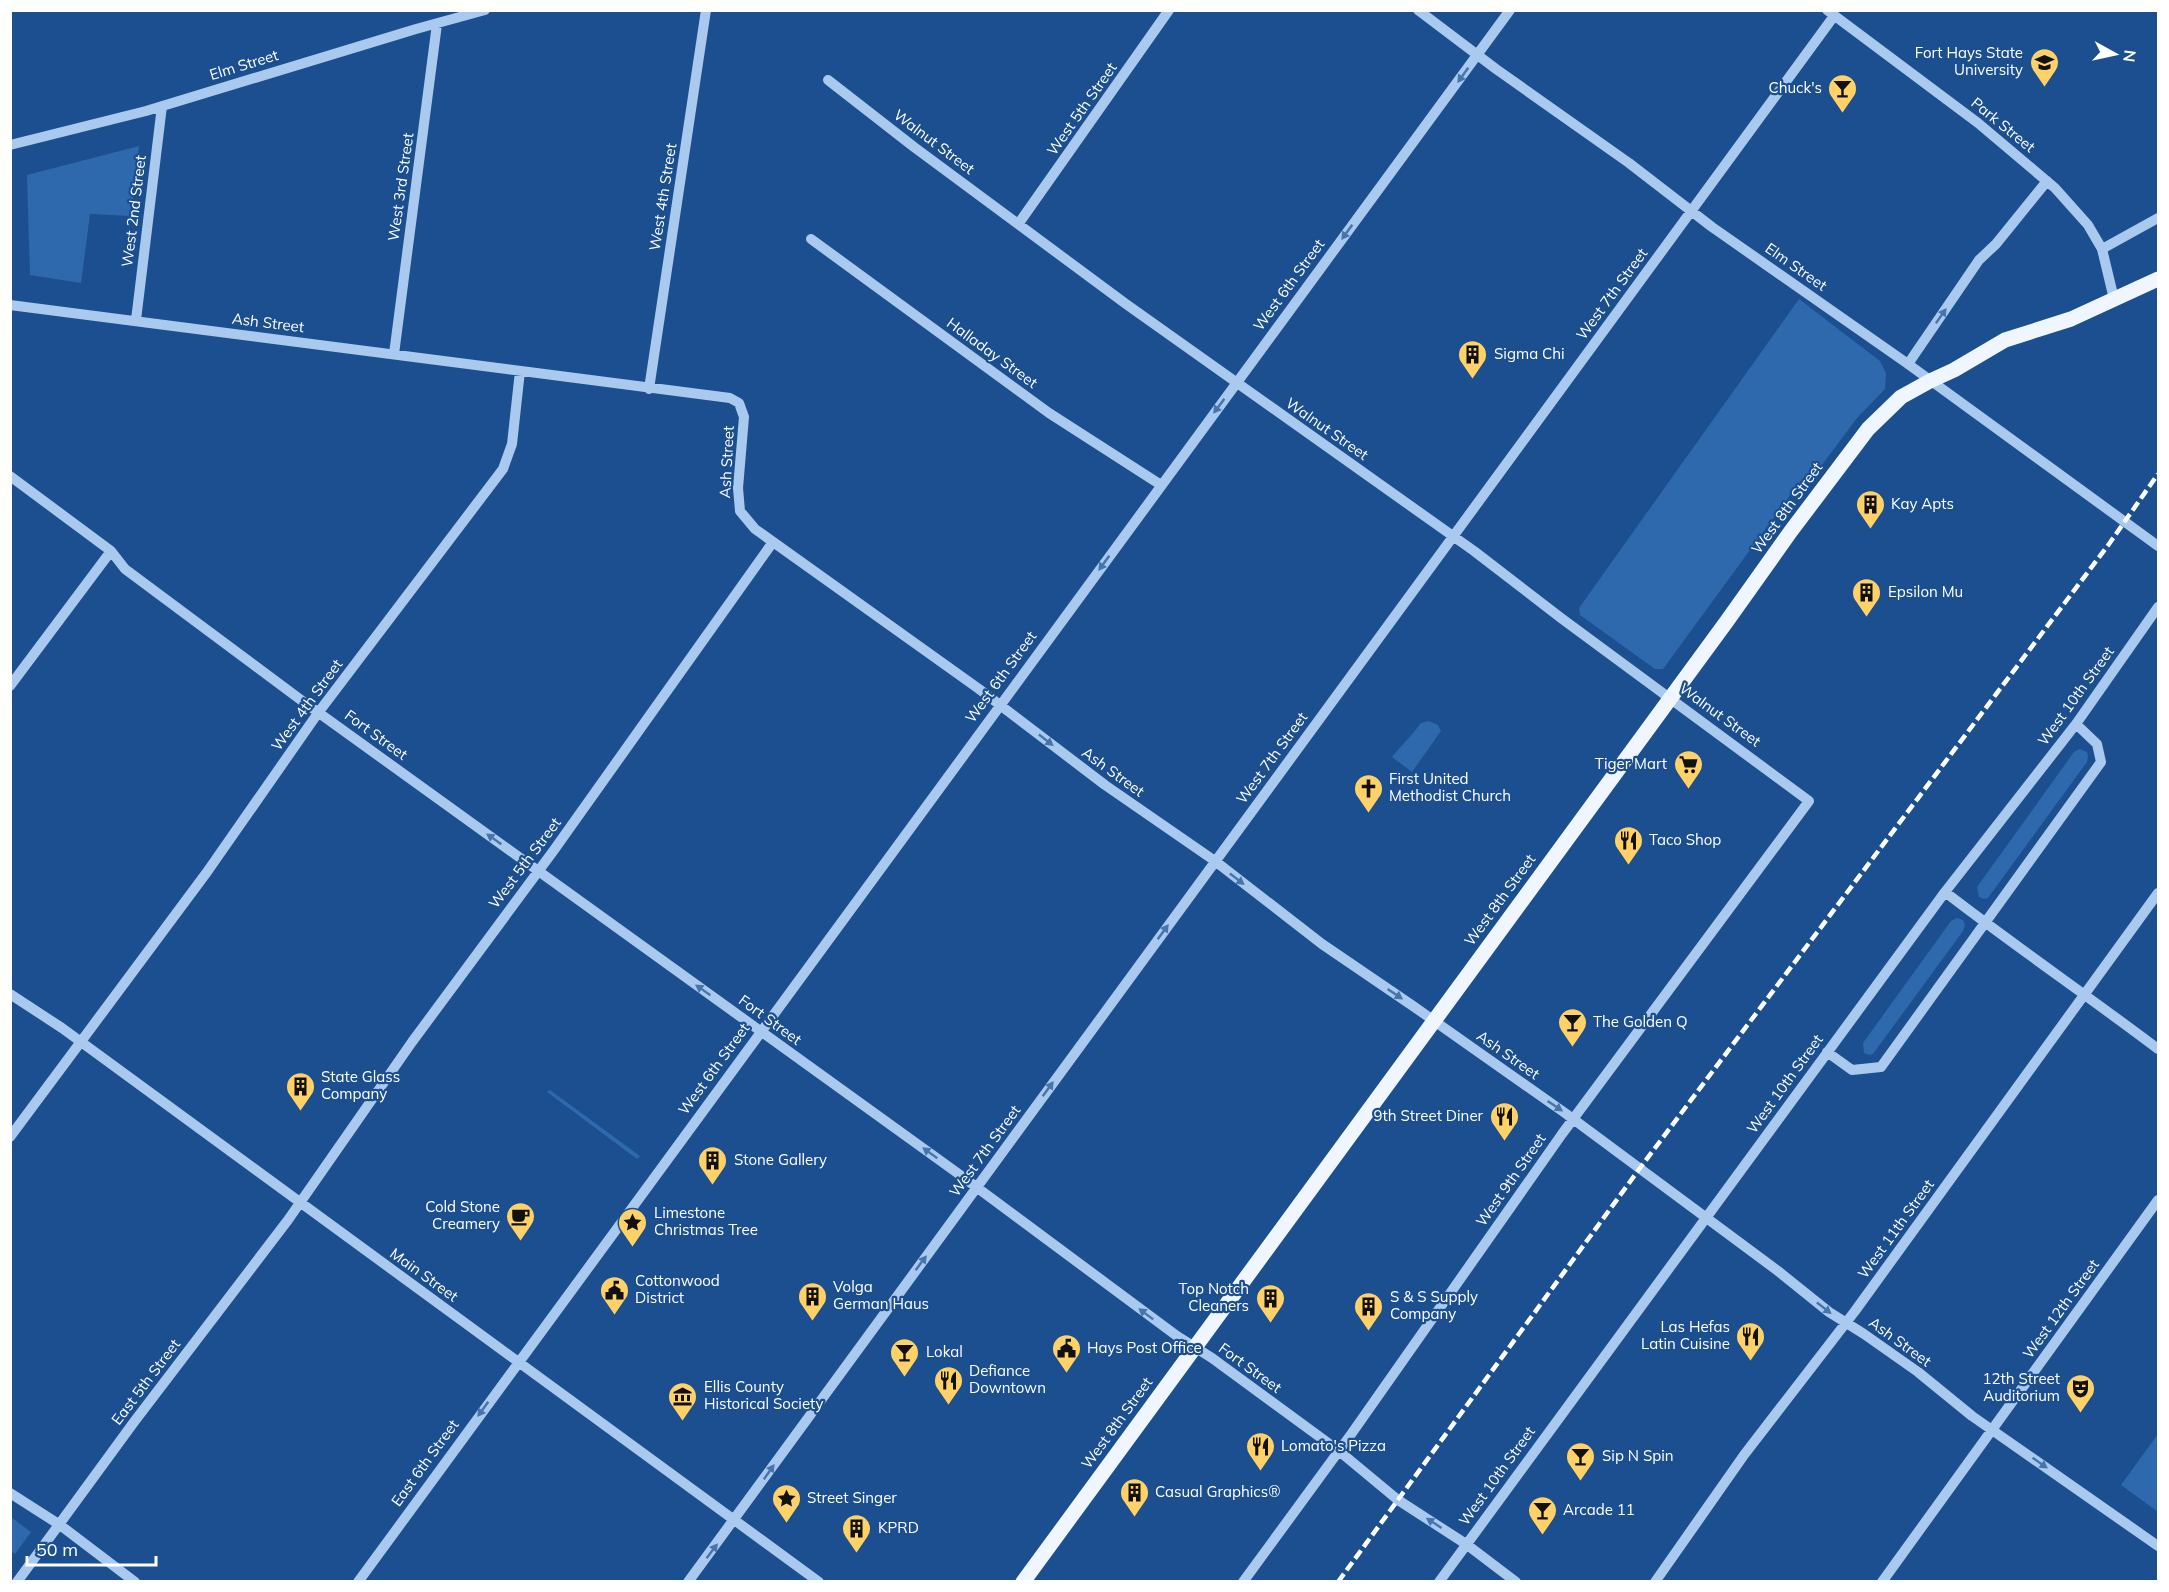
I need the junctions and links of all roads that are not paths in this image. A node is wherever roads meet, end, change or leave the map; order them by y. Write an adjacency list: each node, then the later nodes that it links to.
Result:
1 (486, 10): 7 (street, Elm Street)
2 (706, 10): 27 (street, West 4th Street)
3 (1169, 10): 15 (street, West 5th Street)
4 (1418, 10): 8 (street, Elm Street)
5 (1510, 10): 8 (street, West 6th Street)
6 (1830, 13): 12 (street, Park Street); 13 (street, West 7th Street)
7 (437, 24): 10 (street, Elm Street); 22 (street, West 3rd Street)
8 (1477, 55): 13 (street, Elm Street); 26 (street, West 6th Street, one-way to 26)
9 (828, 80): 15 (street, Walnut Street)
10 (162, 106): 11 (street, Elm Street); 21 (street, West 2nd Street)
11 (10, 145)
12 (2047, 181): 17 (street, Park Street); 23 (street, one-way to 12)
13 (1691, 211): 23 (street, Elm Street); 30 (street, West 7th Street)
14 (2158, 218): 17 (street)
15 (1019, 224): 26 (street, Walnut Street)
16 (811, 239): 29 (street, Halladay Street)
17 (2102, 249): 19 (street, Park Street)
18 (2158, 279): 19 (main road, West 8th Street)
19 (2114, 299): 25 (main road, West 8th Street)
20 (10, 305): 21 (street, Ash Street)
21 (136, 320): 22 (street, Ash Street)
22 (394, 354): 24 (street, Ash Street)
23 (1908, 364): 25 (street, Elm Street)
24 (520, 371): 27 (street, Ash Street); 38 (street, West 4th Street)
25 (1930, 381): 32 (street, Elm Street); 36 (main road, West 8th Street)
26 (1236, 383): 29 (street, West 6th Street, one-way to 29); 30 (street, Walnut Street)
27 (649, 389): 31 (street, Ash Street)
28 (10, 476): 33 (street, Fort Street)
29 (1161, 485): 37 (street, West 6th Street, one-way to 37)
30 (1453, 537): 36 (street, Walnut Street); 41 (street, West 7th Street)
31 (774, 542): 37 (street, Ash Street); 42 (street, West 5th Street)
32 (2158, 546)
33 (111, 551): 35 (street); 38 (street, Fort Street)
34 (2158, 608): 39 (street, West 10th Street)
35 (10, 686)
36 (1671, 698): 40 (street, Walnut Street); 48 (main road, West 8th Street)
37 (1000, 704): 41 (street, Ash Street, one-way to 41); 49 (street, West 6th Street)
38 (318, 712): 42 (street, Fort Street, one-way to 38); 50 (street, West 4th Street)
39 (2076, 724): 43 (street, West 10th Street); 45 (street)
40 (1809, 801): 53 (street, West 9th Street)
41 (1215, 861): 48 (street, Ash Street, one-way to 48); 55 (street, West 7th Street, one-way to 41)
42 (539, 870): 49 (street, Fort Street, one-way to 42); 57 (street, West 5th Street)
43 (1945, 892): 45 (street); 52 (street, West 10th Street)
44 (2158, 893): 47 (street, West 11th Street)
45 (1985, 923): 47 (street); 52 (street)
46 (10, 994): 50 (street, Main Street)
47 (2085, 995): 51 (street); 59 (street, West 11th Street)
48 (1434, 1020): 53 (street, Ash Street, one-way to 53); 60 (main road, West 8th Street)
49 (761, 1032): 55 (street, Fort Street, one-way to 49); 61 (street, West 6th Street)
50 (80, 1042): 54 (street, West 4th Street); 57 (street, Main Street)
51 (2158, 1049)
52 (1827, 1052): 58 (street, West 10th Street)
53 (1573, 1119): 58 (street, Ash Street); 63 (street, West 9th Street)
54 (10, 1137)
55 (977, 1188): 60 (street, Fort Street, one-way to 55); 65 (street, West 7th Street, one-way to 55)
56 (2158, 1200): 62 (street, West 12th Street)
57 (300, 1201): 61 (street, Main Street); 66 (street, East 5th Street)
58 (1706, 1217): 59 (street, Ash Street, one-way to 59); 67 (street, West 10th Street)
59 (1846, 1323): 62 (street, Ash Street); 78 (street, West 11th Street)
60 (1194, 1347): 63 (street, Fort Street); 74 (main road, West 8th Street)
61 (518, 1362): 65 (street, Main Street); 71 (street, East 6th Street, one-way to 71)
62 (1992, 1430): 68 (street, Ash Street, one-way to 68); 79 (street, West 12th Street)
63 (1339, 1451): 67 (street, Fort Street, one-way to 63); 75 (street, West 9th Street)
64 (10, 1493): 66 (street)
65 (735, 1520): 72 (street, West 7th Street, one-way to 65); 73 (street, Main Street)
66 (60, 1525): 69 (street, East 5th Street); 70 (street)
67 (1466, 1544): 76 (street, West 10th Street); 77 (street, Fort Street)
68 (2158, 1546)
69 (17, 1581)
70 (135, 1581)
71 (358, 1581)
72 (688, 1581)
73 (819, 1581)
74 (1023, 1581)
75 (1243, 1581)
76 (1439, 1581)
77 (1516, 1581)
78 (1655, 1581)
79 (1882, 1581)

